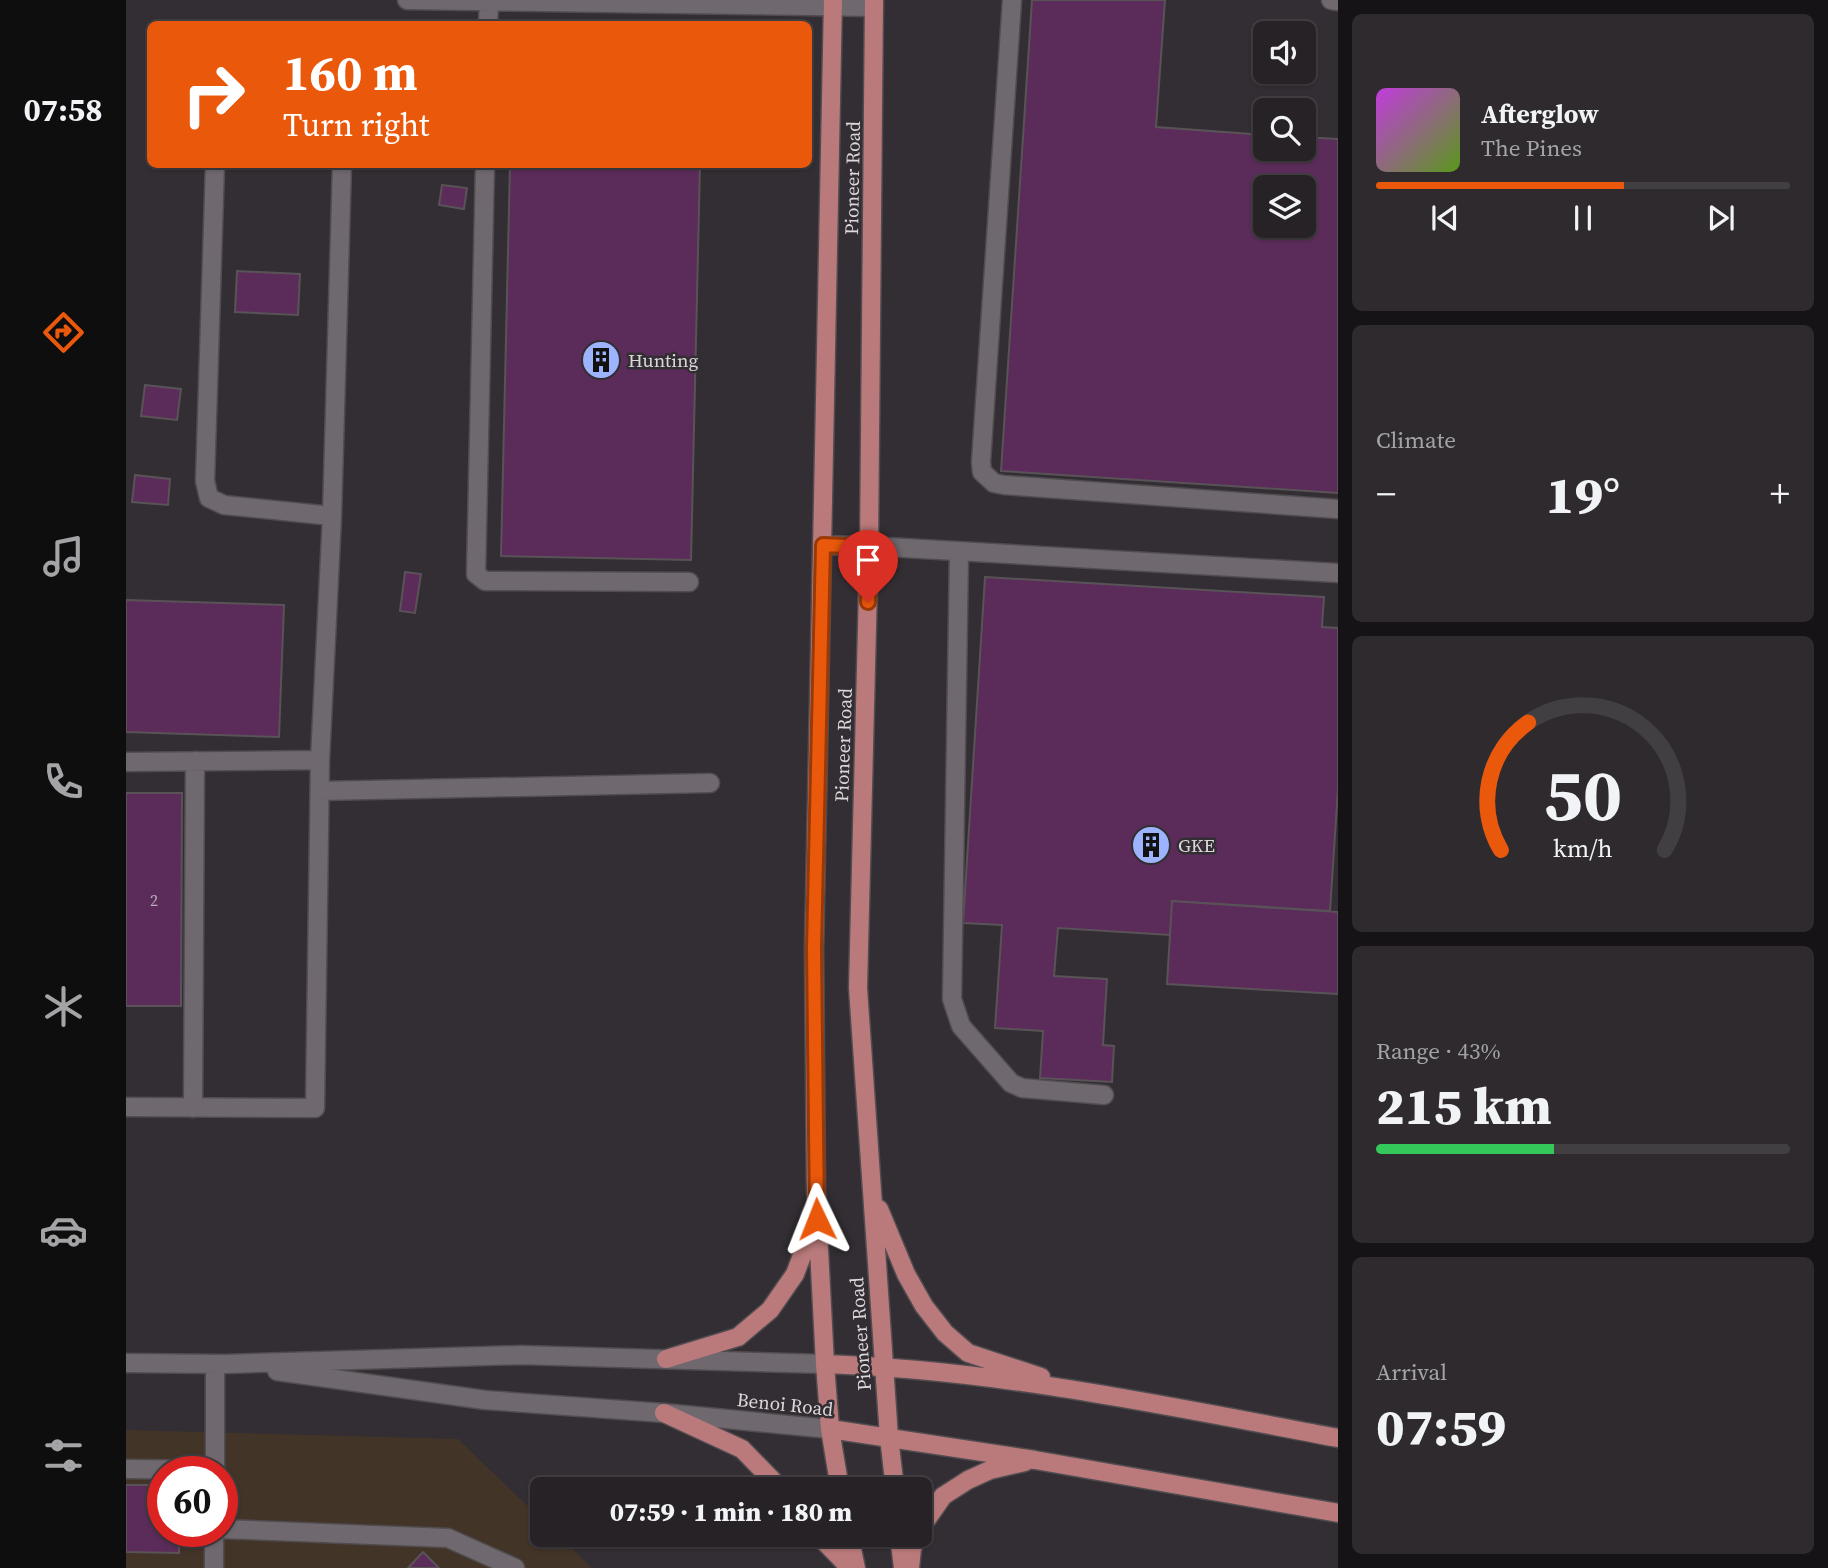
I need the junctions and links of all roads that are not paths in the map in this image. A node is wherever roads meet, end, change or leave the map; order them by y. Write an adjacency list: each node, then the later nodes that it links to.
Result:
1 (407, 0): 4 (street)
2 (1012, 0): 13 (street)
3 (1331, 0): 6 (street)
4 (489, 1): 5 (street); 9 (street)
5 (541, 1): 7 (street)
6 (1338, 1)
7 (833, 3): 8 (street); 15 (main road, Pioneer Road)
8 (874, 4): 16 (main road, Pioneer Road)
9 (488, 21)
10 (215, 168): 14 (street)
11 (342, 168): 14 (street)
12 (485, 168): 19 (street)
13 (1338, 509)
14 (332, 516): 20 (street)
15 (823, 545): 16 (street); 28 (main road, Pioneer Road)
16 (869, 547): 17 (street); 29 (main road, Pioneer Road)
17 (959, 552): 18 (street); 25 (street)
18 (1338, 573)
19 (689, 582)
20 (320, 760): 21 (street); 24 (street)
21 (195, 761): 22 (street); 27 (street)
22 (126, 762)
23 (710, 783): 24 (street)
24 (320, 791): 27 (street)
25 (1104, 1095)
26 (126, 1107): 27 (street)
27 (193, 1108)
28 (816, 1191): 30 (main road); 33 (main road, Pioneer Road)
29 (872, 1193): 34 (main road, Pioneer Road); 35 (main road)
30 (666, 1359): 32 (street, Benoi Road); 33 (street, Benoi Road)
31 (126, 1363): 32 (street, Benoi Road)
32 (220, 1364): 36 (street, Benoi Road); 40 (street)
33 (825, 1364): 34 (main road, Benoi Road); 37 (main road, Pioneer Road)
34 (883, 1366): 35 (main road, Benoi Road); 38 (main road, Pioneer Road)
35 (1087, 1391): 39 (main road, Benoi Road)
36 (664, 1413): 37 (street, Benoi Road); 44 (main road)
37 (830, 1429): 38 (main road, Benoi Road); 45 (main road, Pioneer Road)
38 (888, 1437): 41 (main road, Benoi Road); 46 (main road, Pioneer Road)
39 (1338, 1438)
40 (216, 1456)
41 (1035, 1460): 47 (main road); 48 (main road, Benoi Road)
42 (126, 1469): 43 (street)
43 (147, 1469)
44 (769, 1477)
45 (838, 1477)
46 (893, 1477)
47 (932, 1512)
48 (1338, 1513)
49 (238, 1530): 56 (street)
50 (214, 1547): 55 (street)
51 (830, 1547): 57 (main road)
52 (852, 1547): 58 (main road)
53 (900, 1547): 59 (main road)
54 (913, 1547): 60 (main road)
55 (214, 1568)
56 (515, 1568)
57 (850, 1568)
58 (856, 1568)
59 (903, 1568)
60 (910, 1568)

